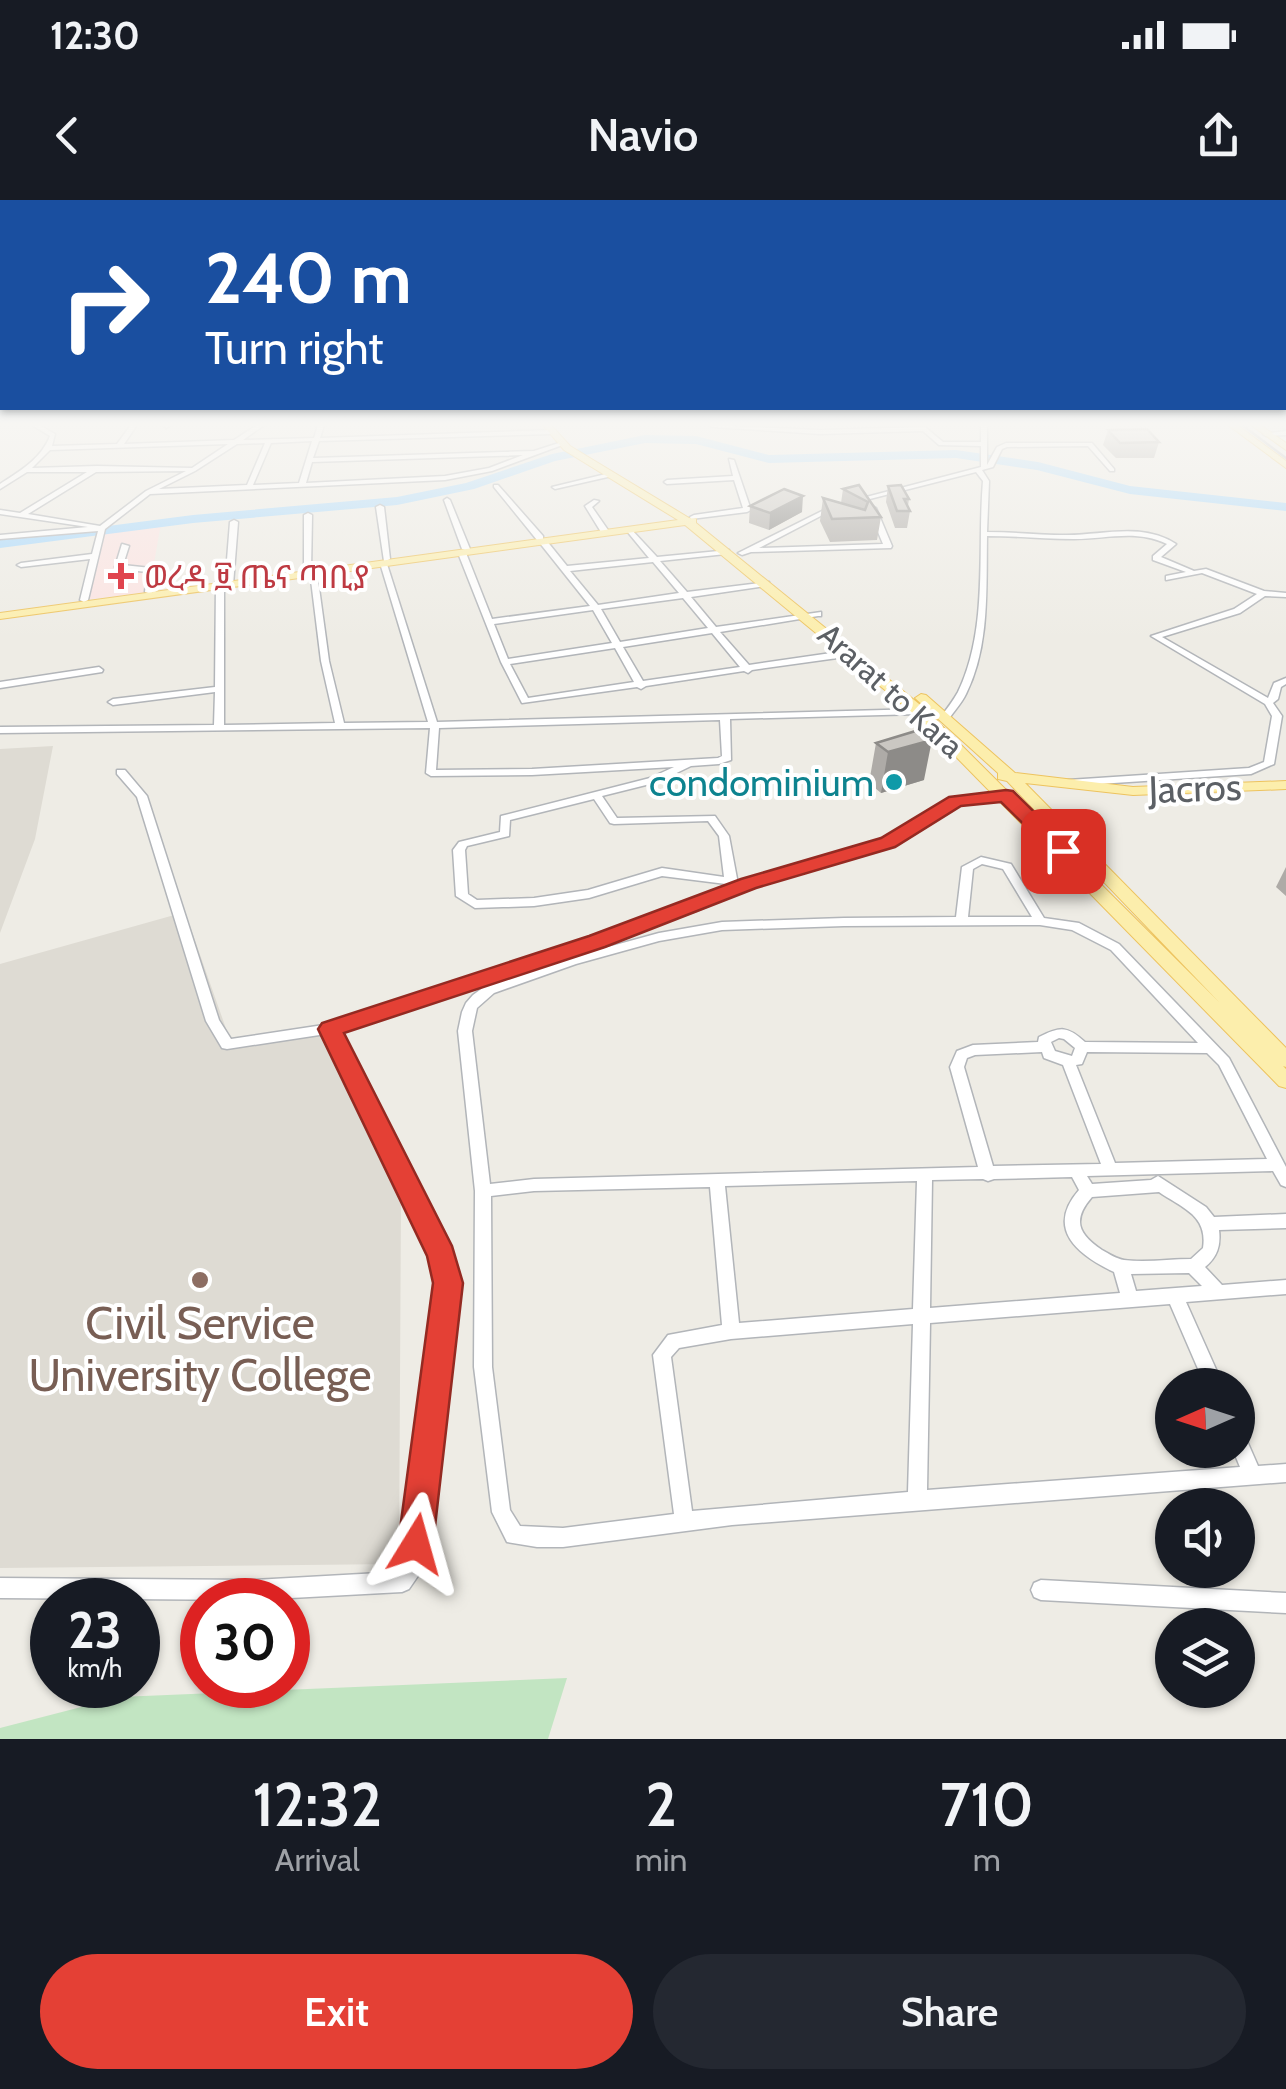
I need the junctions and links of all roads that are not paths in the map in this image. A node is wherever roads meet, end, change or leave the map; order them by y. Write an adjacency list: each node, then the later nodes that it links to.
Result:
1 (50, 497): 12 (street)
2 (142, 497): 17 (street)
3 (505, 497): 22 (street)
4 (655, 497): 14 (main road, Ararat to Kara)
5 (742, 497): 14 (street)
6 (867, 497): 25 (street); 25 (street)
7 (984, 497): 20 (street)
8 (447, 500): 24 (street)
9 (596, 500): 18 (street)
10 (380, 507): 29 (street)
11 (0, 512): 12 (street)
12 (22, 514): 17 (street)
13 (308, 515): 32 (street)
14 (694, 519): 16 (main road); 25 (main road, Ararat to Kara); 26 (main road, Ararat to Kara)
15 (234, 522): 35 (street)
16 (656, 524): 18 (main road); 19 (main road)
17 (101, 530): 21 (street); 27 (street)
18 (604, 530): 22 (main road)
19 (630, 530): 22 (main road); 28 (street)
20 (986, 534): 33 (street); 60 (street)
21 (0, 537)
22 (541, 540): 24 (main road); 31 (street)
23 (126, 546): 37 (street)
24 (464, 551): 29 (main road); 45 (street)
25 (747, 551): 44 (main road, Ararat to Kara)
26 (726, 552): 28 (street); 36 (main road, Ararat to Kara)
27 (96, 556): 30 (street); 41 (street)
28 (654, 560): 31 (street); 40 (street)
29 (385, 561): 32 (main road); 63 (street)
30 (20, 565)
31 (566, 568): 42 (street)
32 (310, 571): 35 (main road); 62 (street)
33 (1190, 571): 34 (street); 38 (street)
34 (1169, 578)
35 (225, 584): 37 (main road); 43 (main road); 55 (street)
36 (766, 584): 40 (street); 44 (main road, Ararat to Kara)
37 (148, 592): 41 (main road)
38 (1263, 593): 39 (street); 56 (street)
39 (1286, 595)
40 (686, 596): 42 (street); 46 (street)
41 (84, 600): 43 (main road)
42 (596, 608): 45 (street); 47 (street)
43 (0, 613)
44 (812, 615): 46 (street); 48 (main road, Ararat to Kara); 60 (main road, Ararat to Kara)
45 (489, 622): 49 (street)
46 (715, 631): 47 (street); 51 (street)
47 (620, 646): 49 (street); 54 (street)
48 (852, 653): 51 (street); 59 (main road, Ararat to Kara)
49 (505, 662): 54 (street)
50 (99, 670): 53 (street)
51 (748, 670): 54 (street)
52 (1286, 681): 56 (street)
53 (0, 685)
54 (641, 686)
55 (217, 688): 58 (street); 64 (street)
56 (1271, 700): 57 (street); 68 (street)
57 (1286, 701)
58 (113, 702)
59 (920, 711): 61 (street); 69 (main road, Ararat to Kara)
60 (946, 718): 69 (main road, Ararat to Kara)
61 (725, 719): 63 (street); 66 (street)
62 (340, 726): 63 (street); 64 (street)
63 (432, 726): 66 (street)
64 (218, 727): 65 (street)
65 (0, 730)
66 (686, 765): 72 (street)
67 (121, 772): 76 (street)
68 (1068, 782): 69 (main road, Jacros); 70 (main road, Jacros)
69 (1004, 785): 71 (main road, Jacros); 73 (street); 80 (main road, Ararat to Kara); 82 (main road, Ararat to Kara)
70 (1286, 785)
71 (1286, 794)
72 (596, 796): 73 (street); 73 (street)
73 (732, 885): 76 (street)
74 (961, 922): 75 (street); 75 (street); 92 (street)
75 (1040, 922): 79 (street)
76 (330, 1029): 110 (street)
77 (1044, 1047): 78 (street); 81 (street); 87 (street)
78 (1082, 1048): 79 (street); 81 (street)
79 (1211, 1048): 83 (street)
80 (1286, 1060)
81 (1068, 1062): 84 (street)
82 (1286, 1080)
83 (1277, 1165): 85 (street); 90 (street)
84 (1110, 1168): 85 (street); 86 (street)
85 (1150, 1168): 91 (street)
86 (1076, 1170): 87 (street); 93 (street)
87 (988, 1175): 88 (street)
88 (926, 1176): 89 (street); 102 (street)
89 (717, 1181): 92 (street); 103 (street)
90 (1286, 1181)
91 (1161, 1186): 93 (street); 95 (street)
92 (483, 1191): 109 (street)
93 (1088, 1191): 97 (street)
94 (1286, 1221): 95 (street)
95 (1210, 1224): 96 (street)
96 (1193, 1266): 97 (street); 99 (street)
97 (1121, 1268): 101 (street)
98 (1286, 1286): 99 (street)
99 (1218, 1292): 100 (street)
100 (1174, 1294): 101 (street); 104 (street)
101 (1130, 1296): 102 (street)
102 (921, 1314): 103 (street); 108 (street)
103 (731, 1331): 109 (street)
104 (1207, 1368)
105 (1250, 1468): 107 (street)
106 (1286, 1473): 107 (street)
107 (1253, 1476): 108 (street)
108 (917, 1500): 109 (street)
109 (684, 1520)
110 (0, 1588)
111 (1042, 1590): 112 (street)
112 (1286, 1603)

